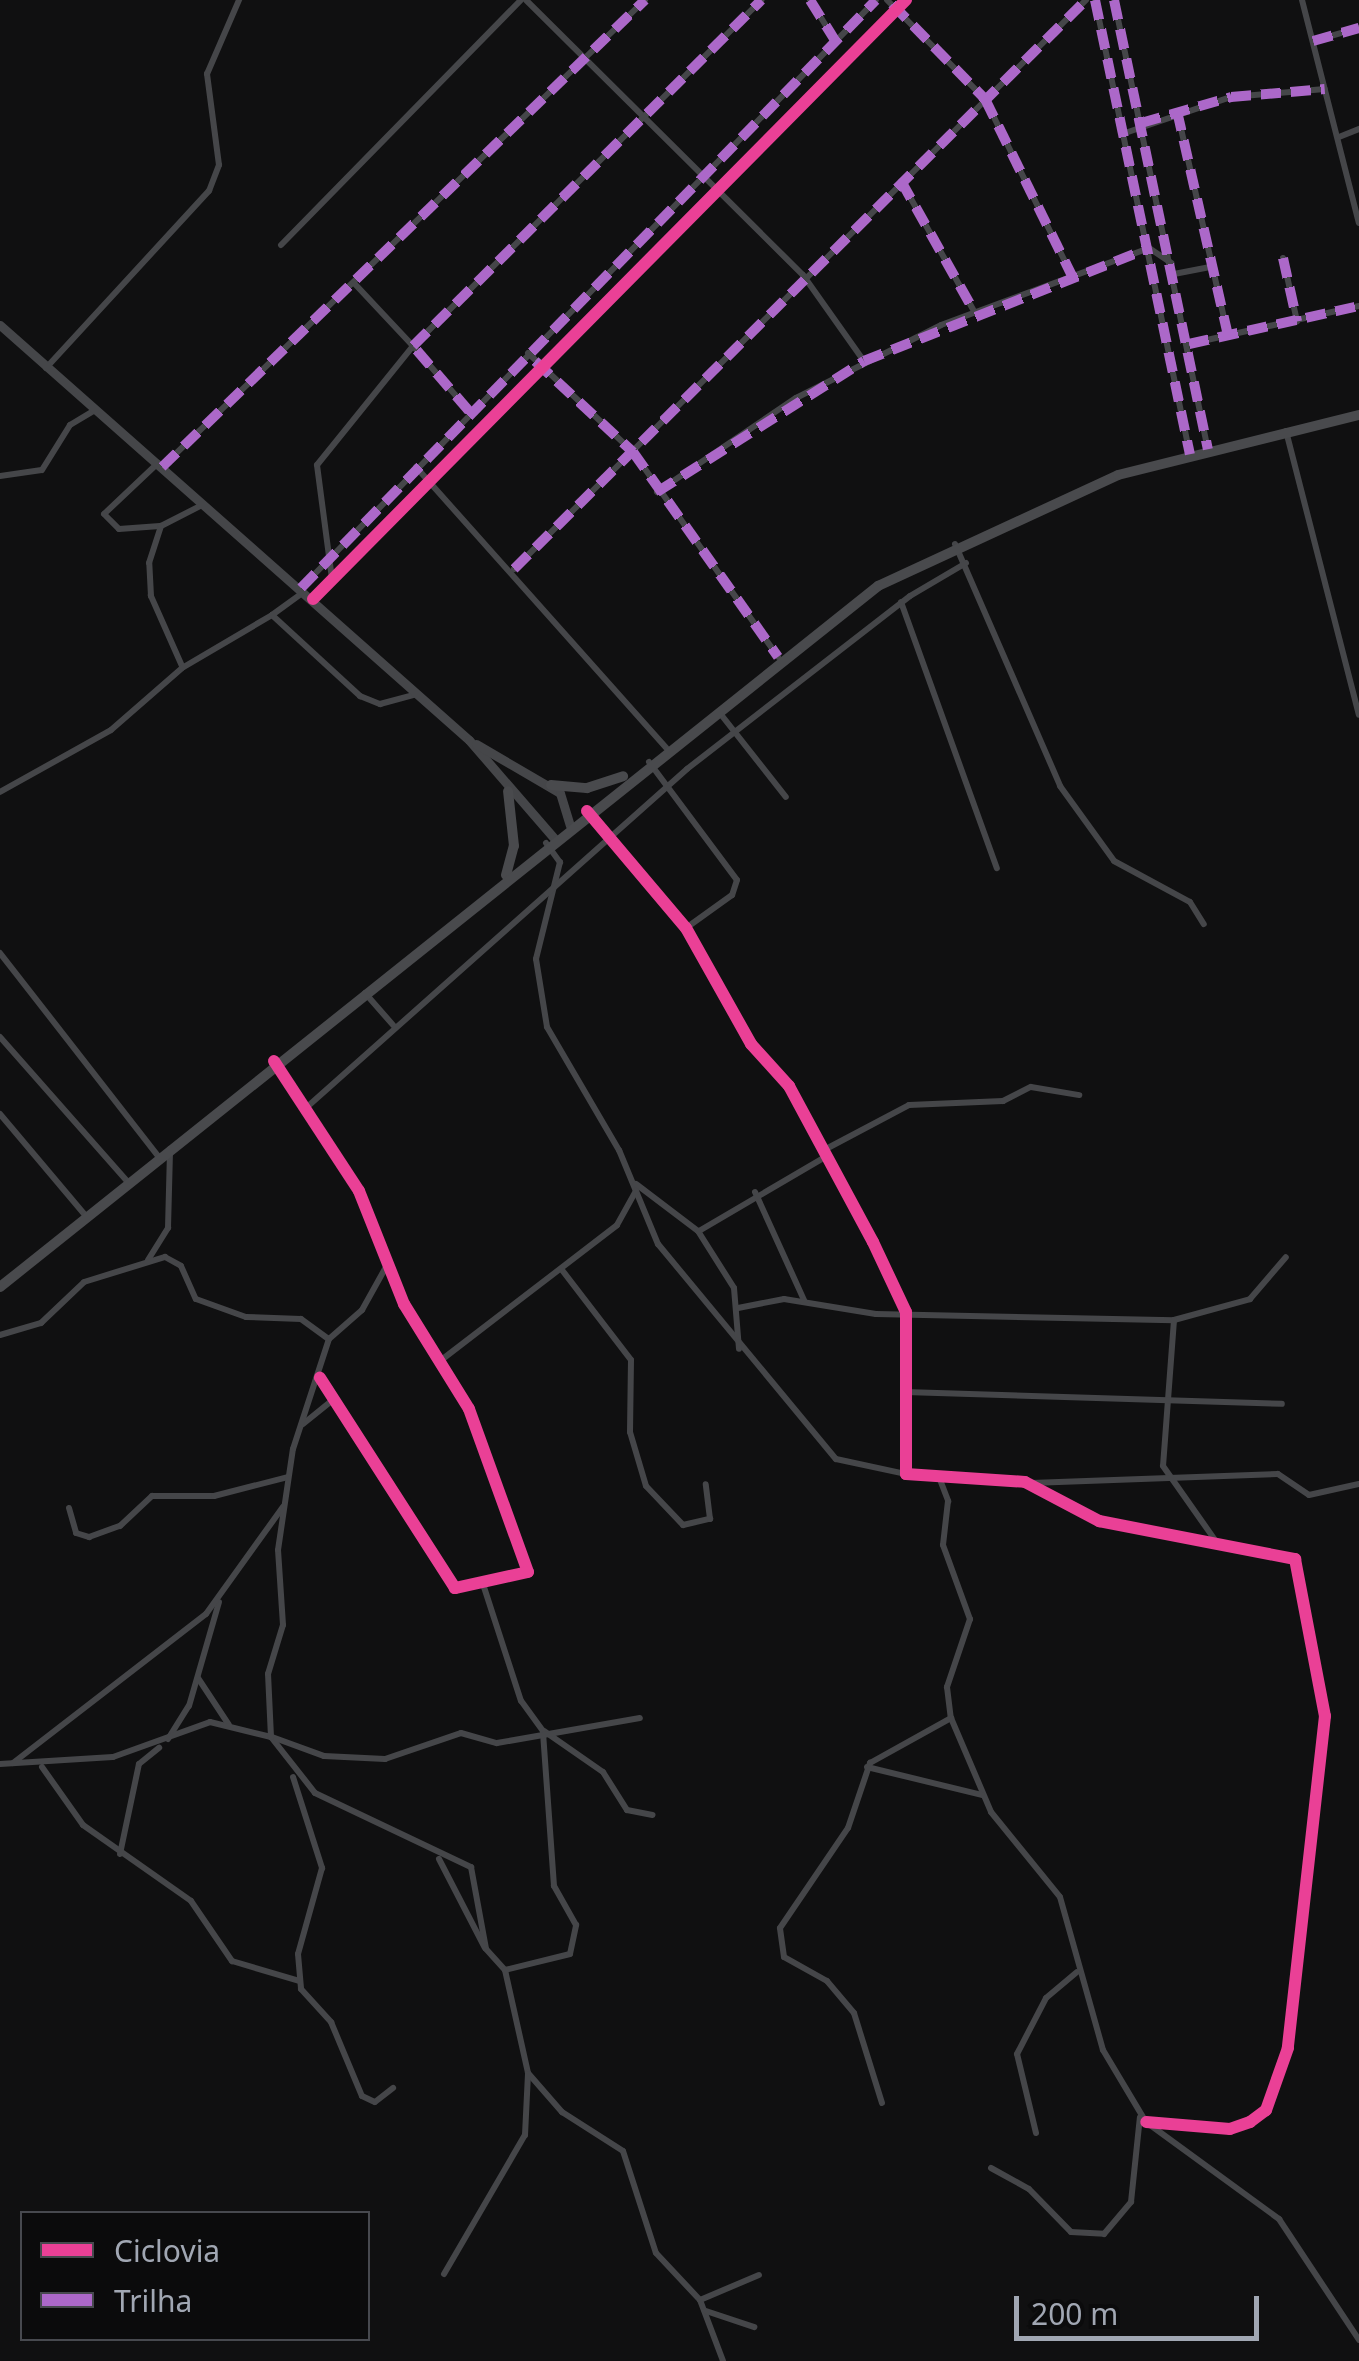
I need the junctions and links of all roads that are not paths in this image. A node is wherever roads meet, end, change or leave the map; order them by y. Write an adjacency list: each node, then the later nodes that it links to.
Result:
1 (239, 0): 50 (street)
2 (523, 0): 17 (street); 32 (street)
3 (644, 0): 17 (street)
4 (762, 0): 23 (street)
5 (810, 0): 16 (street)
6 (876, 0): 16 (street)
7 (887, 0): 13 (street)
8 (906, 0): 13 (street)
9 (1086, 0): 20 (street)
10 (1095, 0): 26 (street)
11 (1114, 0): 24 (street)
12 (1302, 0): 15 (street)
13 (897, 9): 20 (street); 21 (street)
14 (1359, 28): 15 (street)
15 (1313, 41): 18 (street)
16 (836, 42): 19 (street)
17 (589, 58): 23 (street); 40 (street)
18 (1325, 89): 22 (street); 27 (street)
19 (782, 96): 21 (street); 28 (street)
20 (985, 99): 29 (street); 39 (street)
21 (796, 106): 30 (street)
22 (1178, 112): 24 (street); 36 (street)
23 (646, 118): 28 (street); 47 (street)
24 (1140, 123): 26 (street); 35 (street)
25 (1359, 129): 27 (street)
26 (1128, 132): 33 (street)
27 (1338, 137): 31 (street)
28 (700, 179): 30 (street); 48 (street)
29 (901, 182): 37 (street); 42 (street)
30 (714, 192): 37 (street); 51 (street)
31 (1359, 222)
32 (281, 244)
33 (1149, 248): 35 (street); 39 (street); 58 (street)
34 (1282, 258): 43 (street)
35 (1172, 262): 38 (street)
36 (1211, 267): 38 (street); 45 (street)
37 (803, 274): 49 (street); 57 (street)
38 (1174, 274): 46 (street)
39 (1072, 276): 42 (street)
40 (356, 284): 47 (street); 59 (street)
41 (1359, 306): 43 (street)
42 (974, 312): 49 (street)
43 (1297, 321): 45 (street)
44 (0, 325): 50 (street)
45 (1228, 336): 46 (street)
46 (1189, 344): 56 (street)
47 (413, 346): 53 (street); 67 (street)
48 (528, 353): 51 (street); 53 (street)
49 (864, 360): 63 (street)
50 (46, 368): 52 (street)
51 (541, 368): 57 (street); 62 (street)
52 (95, 410): 59 (street); 61 (street)
53 (469, 411): 60 (street)
54 (1359, 415): 55 (main road)
55 (1286, 432): 56 (main road); 78 (street)
56 (1208, 449): 58 (main road)
57 (633, 452): 63 (street); 69 (street)
58 (1190, 454): 66 (main road)
59 (160, 465): 64 (street); 65 (street)
60 (416, 468): 62 (street); 67 (street)
61 (0, 476)
62 (430, 481): 69 (street); 70 (street)
63 (657, 492): 74 (street)
64 (204, 504): 65 (street); 71 (street)
65 (161, 526): 75 (street)
66 (954, 544): 68 (street); 74 (main road)
67 (329, 560): 70 (street); 71 (street)
68 (966, 563): 72 (street); 95 (street)
69 (514, 570): 81 (street)
70 (332, 579): 71 (street)
71 (306, 593): 73 (street); 76 (street)
72 (902, 602): 79 (street); 92 (street)
73 (272, 615): 75 (street); 76 (street)
74 (778, 657): 77 (main road)
75 (182, 668): 86 (street)
76 (417, 694): 80 (street)
77 (717, 708): 79 (street); 81 (main road)
78 (1359, 715)
79 (730, 734): 84 (street); 87 (street)
80 (469, 740): 83 (street); 85 (street)
81 (666, 748): 82 (main road)
82 (644, 765): 83 (main road); 84 (street); 88 (main road)
83 (551, 786): 89 (street)
84 (670, 787): 91 (street); 96 (street)
85 (508, 791): 90 (street); 93 (main road)
86 (0, 792)
87 (786, 797)
88 (586, 811): 89 (main road); 91 (street)
89 (570, 825): 90 (main road)
90 (550, 840): 93 (main road); 94 (street)
91 (610, 842): 94 (street); 96 (street)
92 (998, 868)
93 (506, 876): 98 (main road)
94 (555, 886): 99 (street); 109 (street)
95 (1204, 924)
96 (686, 928): 106 (street)
97 (0, 954): 107 (street)
98 (364, 992): 99 (street); 101 (main road)
99 (393, 1025): 103 (street)
100 (0, 1037): 108 (street)
101 (274, 1062): 103 (street); 105 (main road)
102 (1079, 1096): 106 (street)
103 (307, 1107): 115 (street)
104 (0, 1114): 111 (street)
105 (170, 1147): 107 (main road); 114 (street)
106 (825, 1153): 110 (street); 120 (street)
107 (159, 1157): 108 (main road)
108 (128, 1182): 111 (main road)
109 (636, 1187): 112 (street); 116 (street); 124 (street)
110 (754, 1192): 112 (street); 118 (street)
111 (86, 1216): 117 (main road)
112 (698, 1231): 119 (street)
113 (1286, 1257): 121 (street)
114 (147, 1260): 122 (street); 123 (street)
115 (388, 1264): 123 (street); 125 (street)
116 (562, 1270): 125 (street); 137 (street)
117 (0, 1287)
118 (804, 1301): 119 (street); 120 (street)
119 (738, 1308): 124 (street)
120 (906, 1312): 121 (street); 127 (street)
121 (1174, 1320): 129 (street)
122 (0, 1335)
123 (329, 1339): 126 (street)
124 (739, 1350): 132 (street)
125 (440, 1361): 142 (street)
126 (320, 1378): 128 (street); 131 (street)
127 (906, 1392): 129 (street); 132 (street)
128 (334, 1399): 131 (street); 142 (street)
129 (1172, 1402): 130 (street); 135 (street)
130 (1282, 1404)
131 (302, 1425): 133 (street)
132 (906, 1474): 134 (street)
133 (288, 1477): 139 (street); 140 (street)
134 (939, 1477): 136 (street); 146 (street)
135 (1168, 1482): 136 (street); 138 (street); 141 (street)
136 (1029, 1483): 141 (street)
137 (706, 1484)
138 (1359, 1484)
139 (284, 1506): 143 (street); 149 (street)
140 (69, 1508)
141 (1218, 1543): 167 (street)
142 (483, 1584): 148 (street)
143 (224, 1592): 144 (street); 151 (street)
144 (197, 1674): 147 (street); 150 (street)
145 (640, 1718): 148 (street)
146 (951, 1718): 154 (street); 156 (street)
147 (230, 1726): 149 (street); 150 (street)
148 (543, 1730): 149 (street); 157 (street); 161 (street)
149 (270, 1736): 155 (street)
150 (166, 1742): 153 (street); 158 (street)
151 (13, 1763): 152 (street); 153 (street)
152 (0, 1764)
153 (42, 1767): 158 (street)
154 (867, 1767): 156 (street); 166 (street)
155 (292, 1774): 159 (street); 163 (street)
156 (983, 1796): 162 (street)
157 (653, 1814)
158 (120, 1854): 163 (street)
159 (437, 1858): 160 (street); 160 (street)
160 (486, 1949): 161 (street)
161 (505, 1970): 164 (street)
162 (1077, 1972): 167 (street); 168 (street)
163 (299, 1981): 165 (street)
164 (528, 2072): 170 (street); 172 (street)
165 (394, 2088)
166 (882, 2103)
167 (1143, 2119): 169 (street); 175 (street)
168 (1036, 2134)
169 (991, 2168)
170 (444, 2274)
171 (759, 2275): 172 (street)
172 (700, 2300): 173 (street)
173 (705, 2310): 174 (street); 176 (street)
174 (754, 2327)
175 (1359, 2340)
176 (723, 2361)

